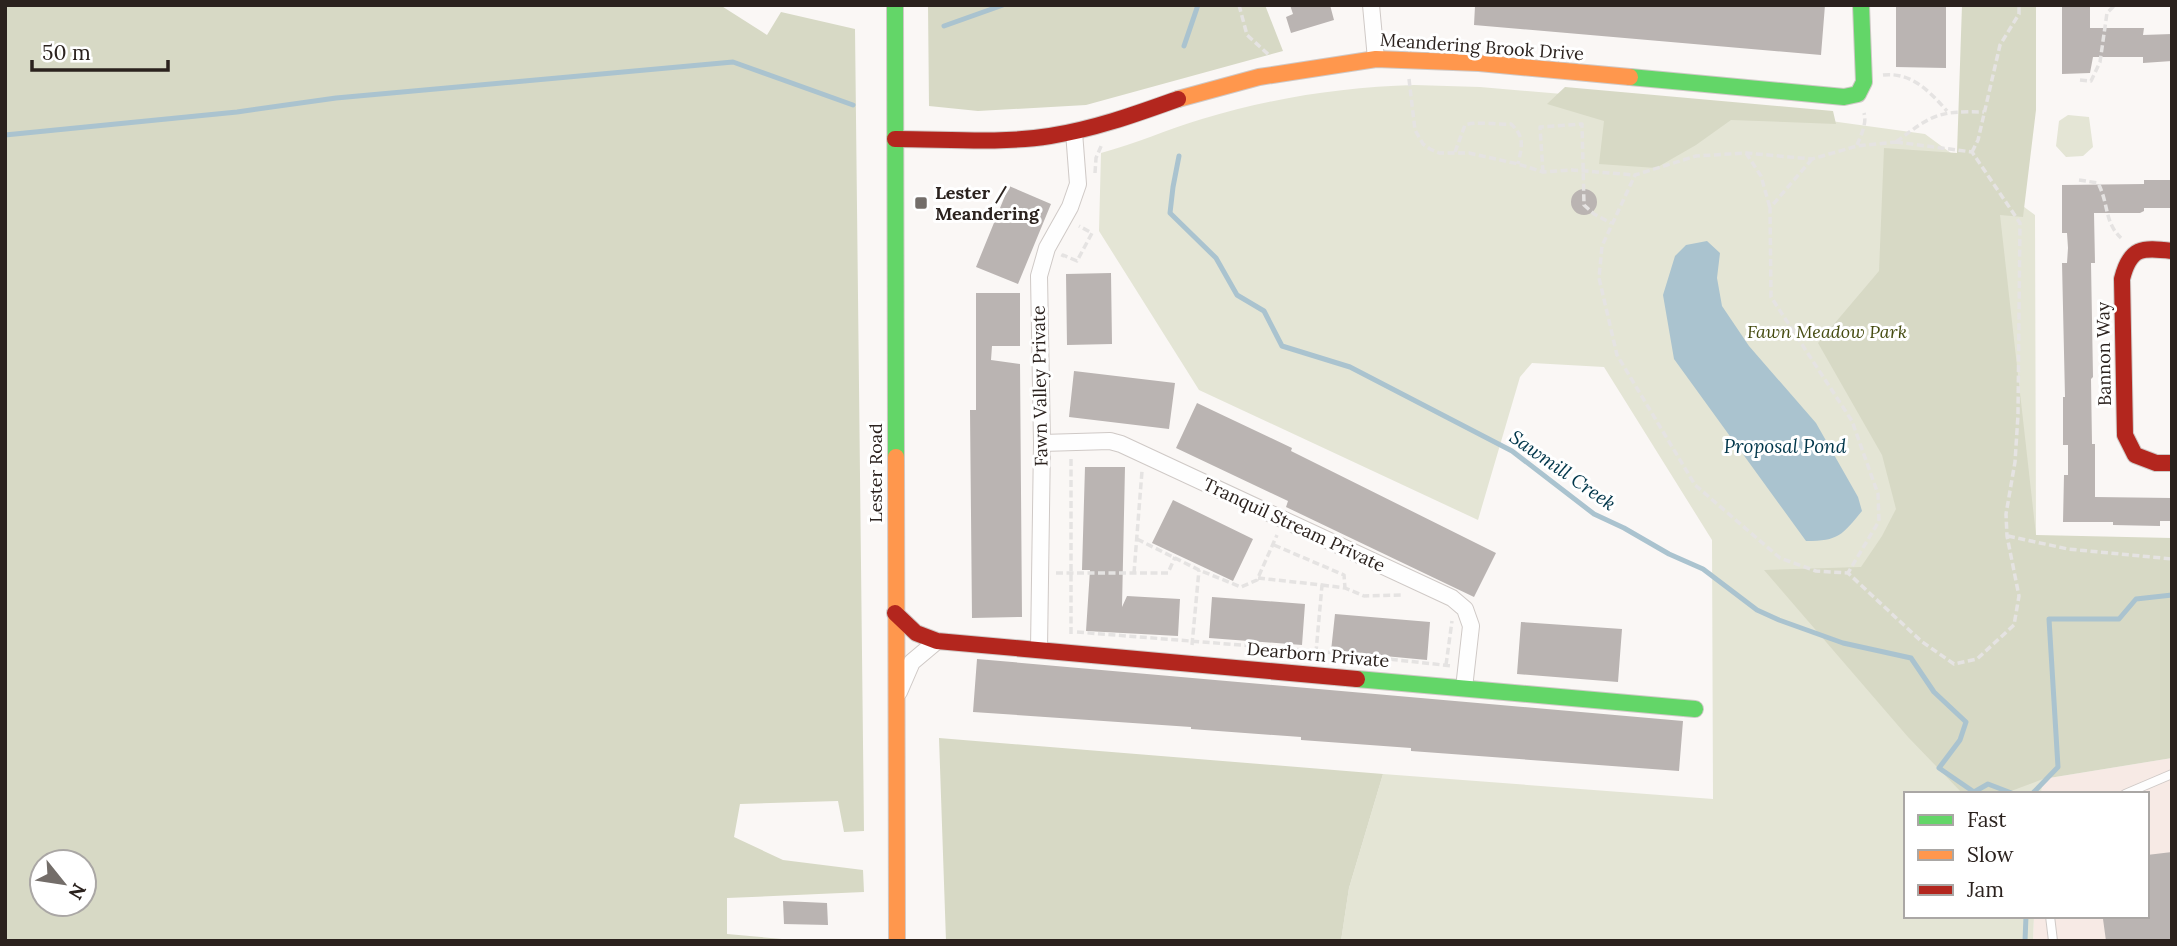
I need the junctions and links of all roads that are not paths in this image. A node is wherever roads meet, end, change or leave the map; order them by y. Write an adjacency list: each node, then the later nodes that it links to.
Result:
1 (895, 5): 6 (street, Lester Road)
2 (1371, 5): 4 (street)
3 (1861, 5): 4 (street, Meandering Brook Drive)
4 (1376, 59): 5 (street, Meandering Brook Drive)
5 (1074, 132): 6 (street, Meandering Brook Drive); 8 (street, Fawn Valley Private)
6 (895, 139): 10 (street, Lester Road)
7 (2172, 251): 9 (street, Bannon Way)
8 (1042, 443): 12 (street, Fawn Valley Private); 13 (street, Tranquil Stream Private)
9 (2172, 463)
10 (895, 613): 11 (street, Dearborn Private); 14 (street, Lester Road)
11 (937, 641): 12 (street, Dearborn Private); 14 (street)
12 (1039, 649): 13 (street, Dearborn Private)
13 (1464, 688): 15 (street, Dearborn Private)
14 (895, 704): 19 (street, Lester Road)
15 (1695, 709)
16 (2172, 774): 17 (lane)
17 (2130, 792)
18 (2050, 918): 20 (lane)
19 (897, 941)
20 (2053, 941)

